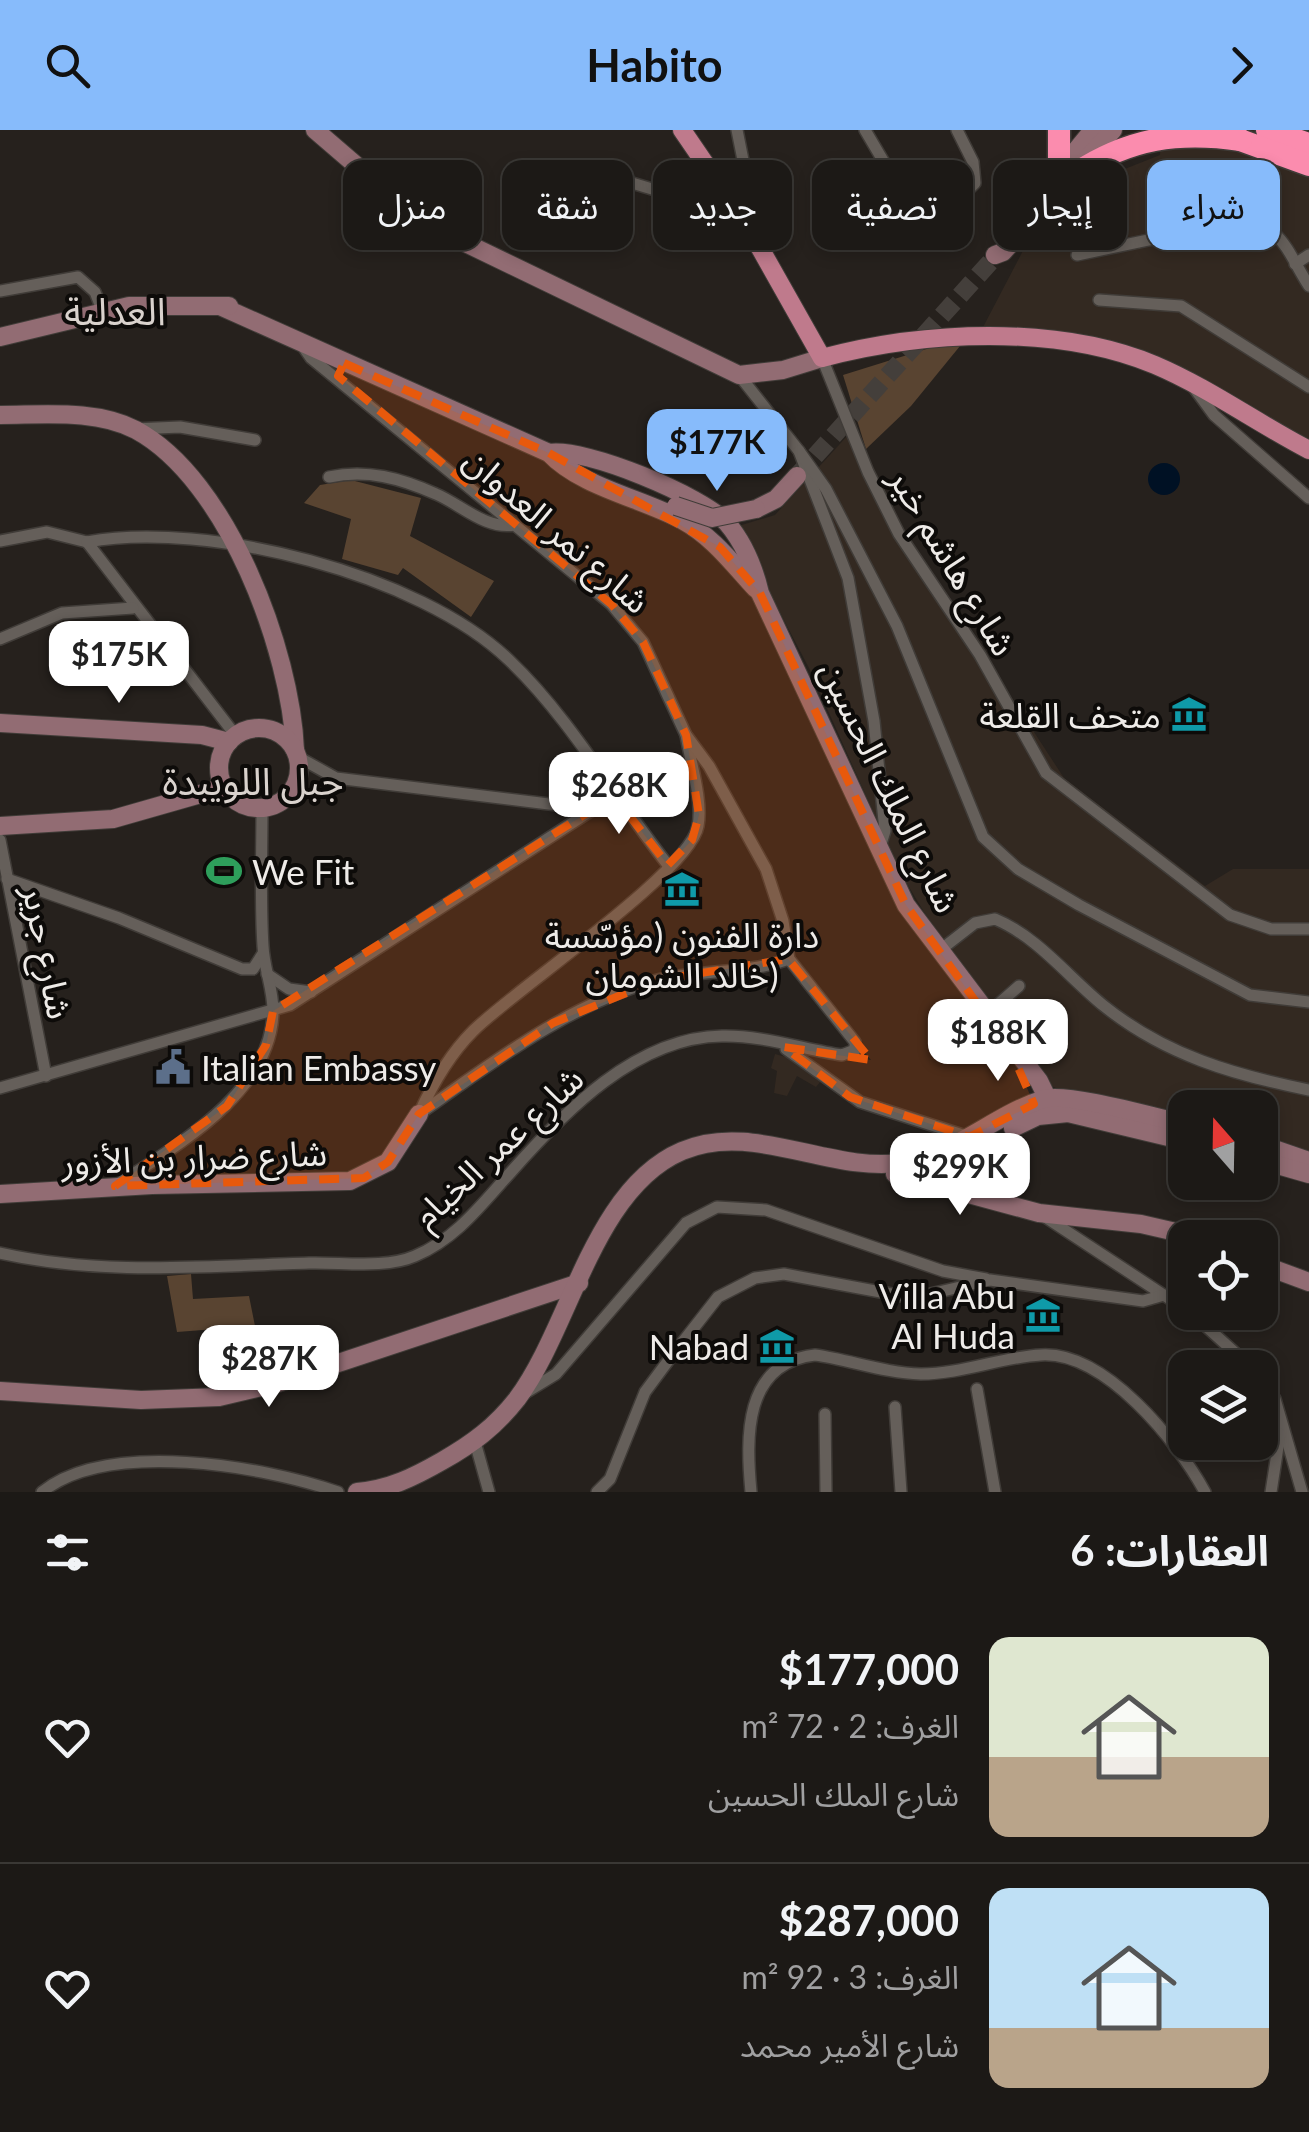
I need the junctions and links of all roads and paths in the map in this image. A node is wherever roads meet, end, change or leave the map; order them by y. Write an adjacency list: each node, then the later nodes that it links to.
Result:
1 (315, 130): 34 (main road)
2 (682, 130): 13 (main road)
3 (737, 130): 14 (street)
4 (865, 130): 5 (street)
5 (957, 130)
6 (1059, 130): 15 (highway)
7 (1093, 130): 16 (main road)
8 (1113, 130): 17 (main road)
9 (1212, 130): 11 (highway)
10 (1267, 130): 12 (highway)
11 (1241, 140): 18 (highway); 19 (highway)
12 (1309, 144)
13 (702, 160)
14 (743, 160)
15 (1066, 160)
16 (1074, 160)
17 (1079, 160)
18 (1092, 160)
19 (1309, 165)
20 (760, 250): 32 (main road)
21 (1000, 250): 24 (main road)
22 (1077, 255): 25 (street)
23 (1309, 255): 25 (street)
24 (994, 257)
25 (1295, 264): 26 (street)
26 (1309, 286)
27 (0, 291): 30 (street)
28 (1100, 300): 36 (street)
29 (220, 306): 30 (main road, شارع الملك الحسين); 33 (main road, شارع الملك الحسين); 33 (main road, شارع الملك الحسين)
30 (104, 312): 31 (main road, شارع الملك الحسين)
31 (0, 337)
32 (822, 358): 34 (main road); 35 (main road); 70 (street, شارع هاشم خير)
33 (344, 364): 41 (main road, شارع الملك الحسين); 46 (street, شارع نمر العدوان)
34 (739, 376): 45 (street)
35 (1192, 385): 40 (main road); 44 (street)
36 (1309, 387)
37 (0, 415): 38 (main road)
38 (134, 429): 39 (street); 50 (main road)
39 (255, 440)
40 (1309, 450)
41 (549, 453): 43 (main road, bridge); 47 (main road, شارع الملك الحسين); 51 (main road, شارع الملك الحسين)
42 (329, 476): 46 (street)
43 (797, 476)
44 (1309, 498)
45 (832, 513): 67 (street); 77 (street)
46 (514, 525): 58 (street, شارع نمر العدوان)
47 (734, 532): 51 (main road); 52 (main road, شارع الملك الحسين)
48 (0, 541): 49 (street)
49 (87, 542): 50 (street); 53 (street)
50 (238, 546): 55 (main road); 61 (street)
51 (720, 547): 52 (main road, شارع الملك الحسين)
52 (760, 594): 67 (main road, شارع الملك الحسين)
53 (134, 608): 54 (street); 59 (street)
54 (0, 639)
55 (290, 707): 57 (main road); 60 (main road)
56 (0, 722): 59 (main road)
57 (265, 729): 59 (main road); 60 (main road)
58 (686, 735): 68 (street); 73 (street, شارع نمر العدوان)
59 (233, 739): 62 (main road)
60 (296, 754): 61 (street); 64 (main road)
61 (605, 784): 63 (street)
62 (225, 788): 64 (main road); 65 (main road)
63 (614, 796): 68 (street); 76 (street)
64 (262, 808): 72 (street)
65 (0, 826)
66 (0, 840): 69 (street, شارع جرير)
67 (879, 850): 71 (main road, شارع الملك الحسين)
68 (668, 865): 86 (street)
69 (3, 881): 72 (street); 82 (street, شارع جرير)
70 (1309, 929)
71 (939, 950): 79 (main road, شارع الملك الحسين); 84 (street)
72 (263, 953): 74 (street)
73 (789, 958): 81 (street, شارع نمر العدوان); 86 (street)
74 (267, 974): 76 (street); 78 (street)
75 (1018, 986): 79 (street)
76 (311, 992): 78 (street)
77 (1309, 1002)
78 (273, 1011): 82 (street); 96 (street)
79 (986, 1015): 85 (main road, شارع الملك الحسين)
80 (784, 1046): 81 (street, شارع عمر الخيام); 88 (street, شارع عمر الخيام); 100 (street, شارع عمر الخيام)
81 (847, 1056)
82 (46, 1076): 83 (street)
83 (0, 1088)
84 (1309, 1090)
85 (1043, 1107): 87 (main road); 88 (main road); 89 (main road); 94 (main road)
86 (418, 1114): 96 (main road, شارع ضرار بن الأزور)
87 (1168, 1122)
88 (969, 1137): 92 (main road)
89 (1168, 1137)
90 (1278, 1150): 91 (main road)
91 (1309, 1161)
92 (854, 1164): 94 (main road); 101 (main road)
93 (1278, 1165): 95 (main road)
94 (895, 1174): 98 (main road)
95 (1309, 1174)
96 (115, 1186): 97 (main road, شارع ضرار بن الأزور)
97 (0, 1194)
98 (1039, 1213): 99 (main road); 107 (street)
99 (1168, 1230)
100 (0, 1253)
101 (587, 1259): 104 (main road); 109 (main road)
102 (1278, 1271): 105 (main road)
103 (990, 1280): 107 (street); 115 (street); 126 (street)
104 (579, 1282): 106 (main road); 110 (main road)
105 (1309, 1282)
106 (545, 1294): 109 (main road); 110 (main road)
107 (1164, 1295): 108 (street)
108 (1168, 1298)
109 (520, 1300): 114 (main road)
110 (566, 1310): 115 (main road)
111 (1209, 1330): 112 (street)
112 (1232, 1350)
113 (977, 1390): 130 (street)
114 (0, 1391)
115 (519, 1397): 120 (main road)
116 (895, 1407): 129 (street)
117 (1278, 1412): 119 (street)
118 (824, 1414): 128 (street)
119 (1282, 1430): 131 (street); 132 (street)
120 (475, 1442): 124 (main road); 125 (street)
121 (1200, 1490): 127 (street)
122 (42, 1492): 123 (street)
123 (338, 1492)
124 (357, 1492)
125 (490, 1492)
126 (597, 1492)
127 (751, 1492)
128 (826, 1492)
129 (902, 1492)
130 (996, 1492)
131 (1271, 1492)
132 (1302, 1492)

